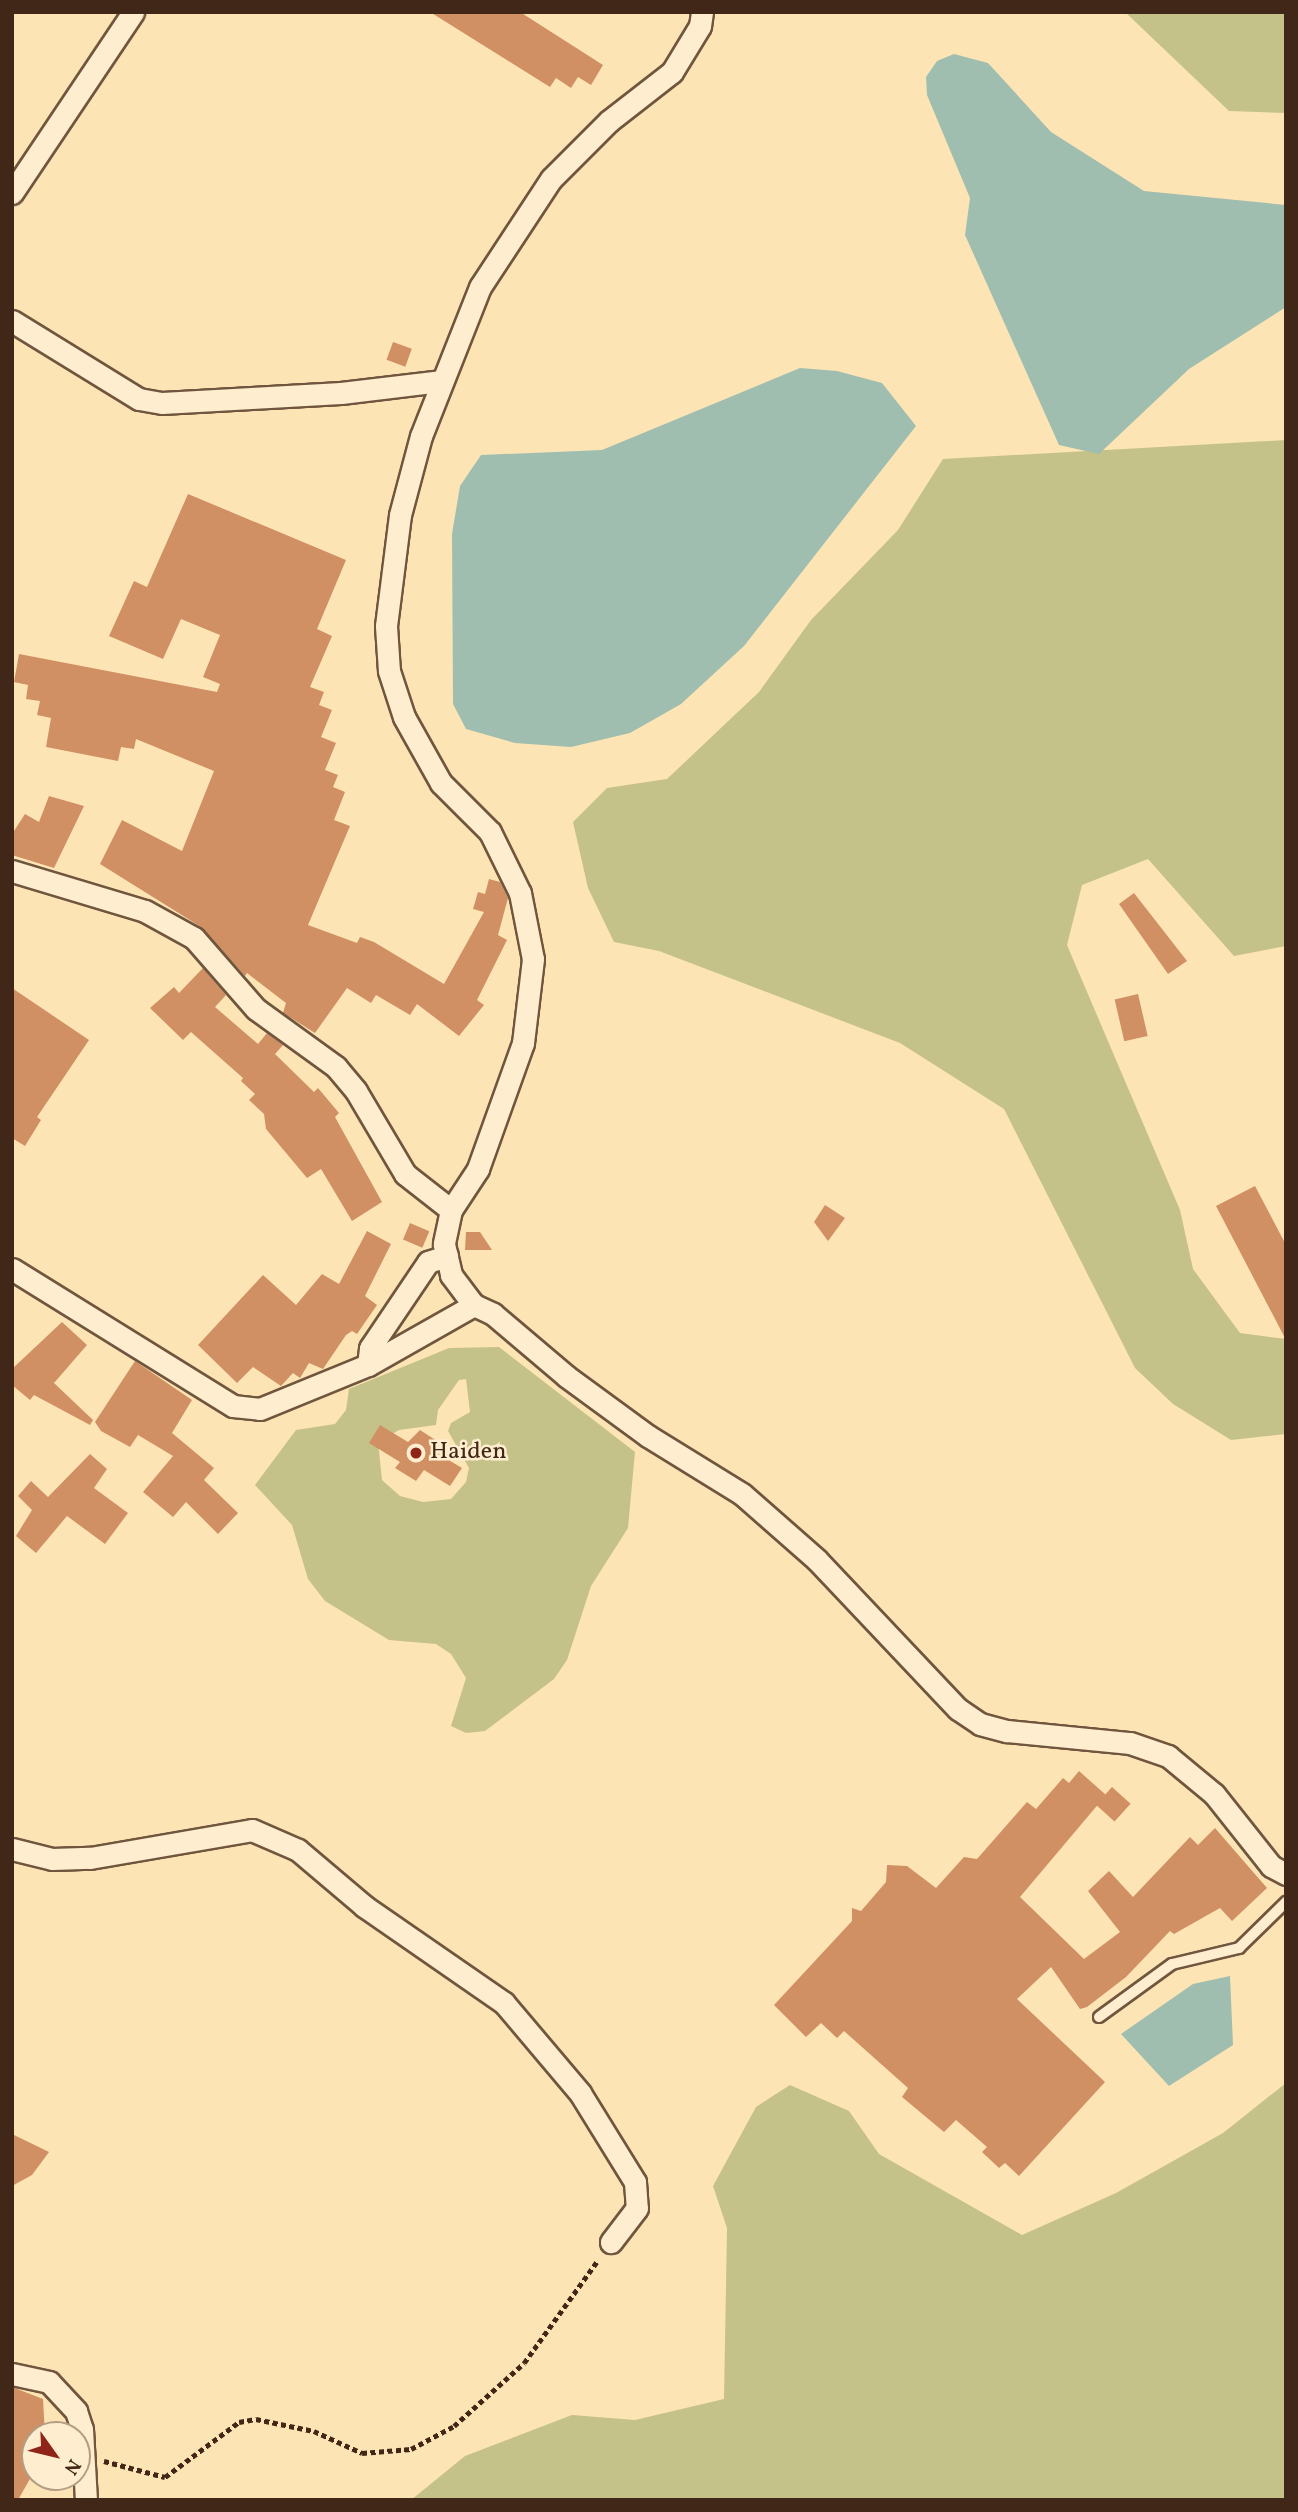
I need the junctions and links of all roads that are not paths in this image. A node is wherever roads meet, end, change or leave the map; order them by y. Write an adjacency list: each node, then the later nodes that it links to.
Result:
1 (133, 12): 3 (street)
2 (702, 12): 5 (street)
3 (12, 193)
4 (12, 321): 5 (street)
5 (442, 382): 7 (street)
6 (12, 871): 7 (street)
7 (451, 1210): 8 (street)
8 (447, 1256): 10 (street); 11 (street)
9 (12, 1269): 11 (street)
10 (474, 1305): 11 (street); 13 (street)
11 (368, 1365)
12 (12, 1849): 16 (street)
13 (1286, 1874)
14 (1286, 1902): 15 (lane)
15 (1099, 2017)
16 (611, 2242)
17 (12, 2374): 18 (street)
18 (86, 2500)

